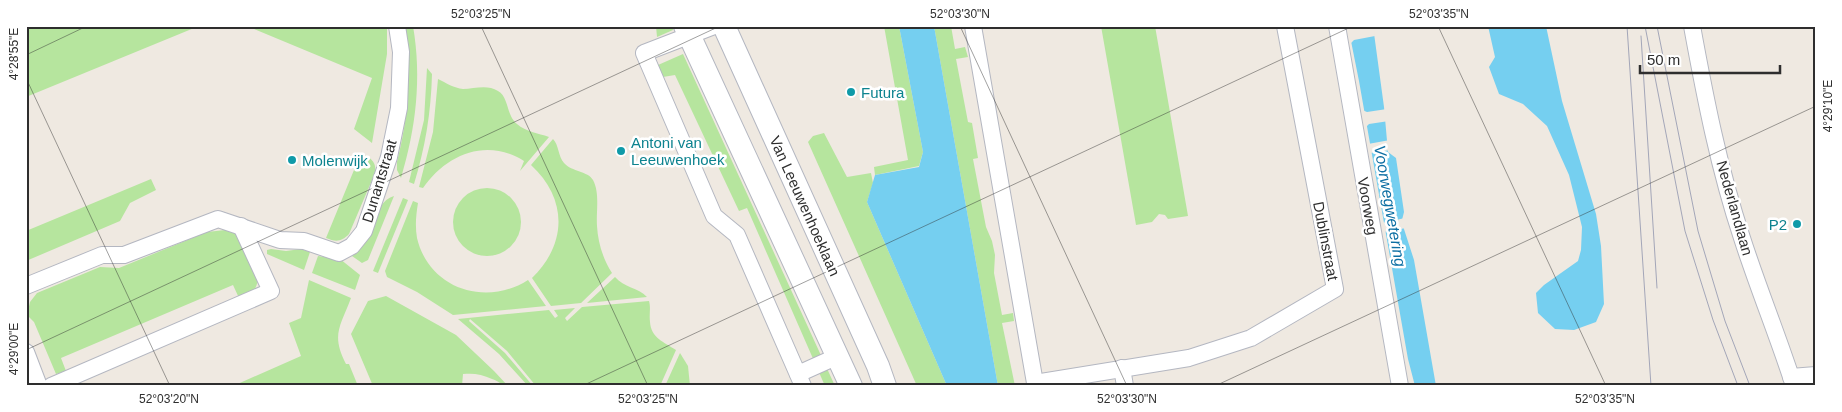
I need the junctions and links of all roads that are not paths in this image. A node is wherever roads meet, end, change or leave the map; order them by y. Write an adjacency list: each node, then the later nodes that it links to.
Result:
1 (397, 26): 9 (street, Dunantstraat)
2 (714, 26): 8 (street)
3 (724, 26): 20 (street, Van Leeuwenhoeklaan)
4 (973, 26): 13 (street, Dublinstraat)
5 (1285, 26): 13 (street, Dublinstraat)
6 (1337, 26): 22 (street, Voorweg)
7 (1692, 26): 16 (street, Nederlandlaan)
8 (687, 31): 12 (street); 15 (street)
9 (241, 226): 10 (street, Dunantstraat); 18 (street)
10 (26, 286)
11 (26, 352): 17 (street)
12 (838, 356): 15 (street); 19 (street)
13 (1122, 368): 21 (street)
14 (1816, 375): 16 (street)
15 (800, 380)
16 (1792, 381)
17 (40, 386)
18 (51, 386)
19 (851, 386)
20 (885, 386)
21 (1125, 386)
22 (1400, 386)

